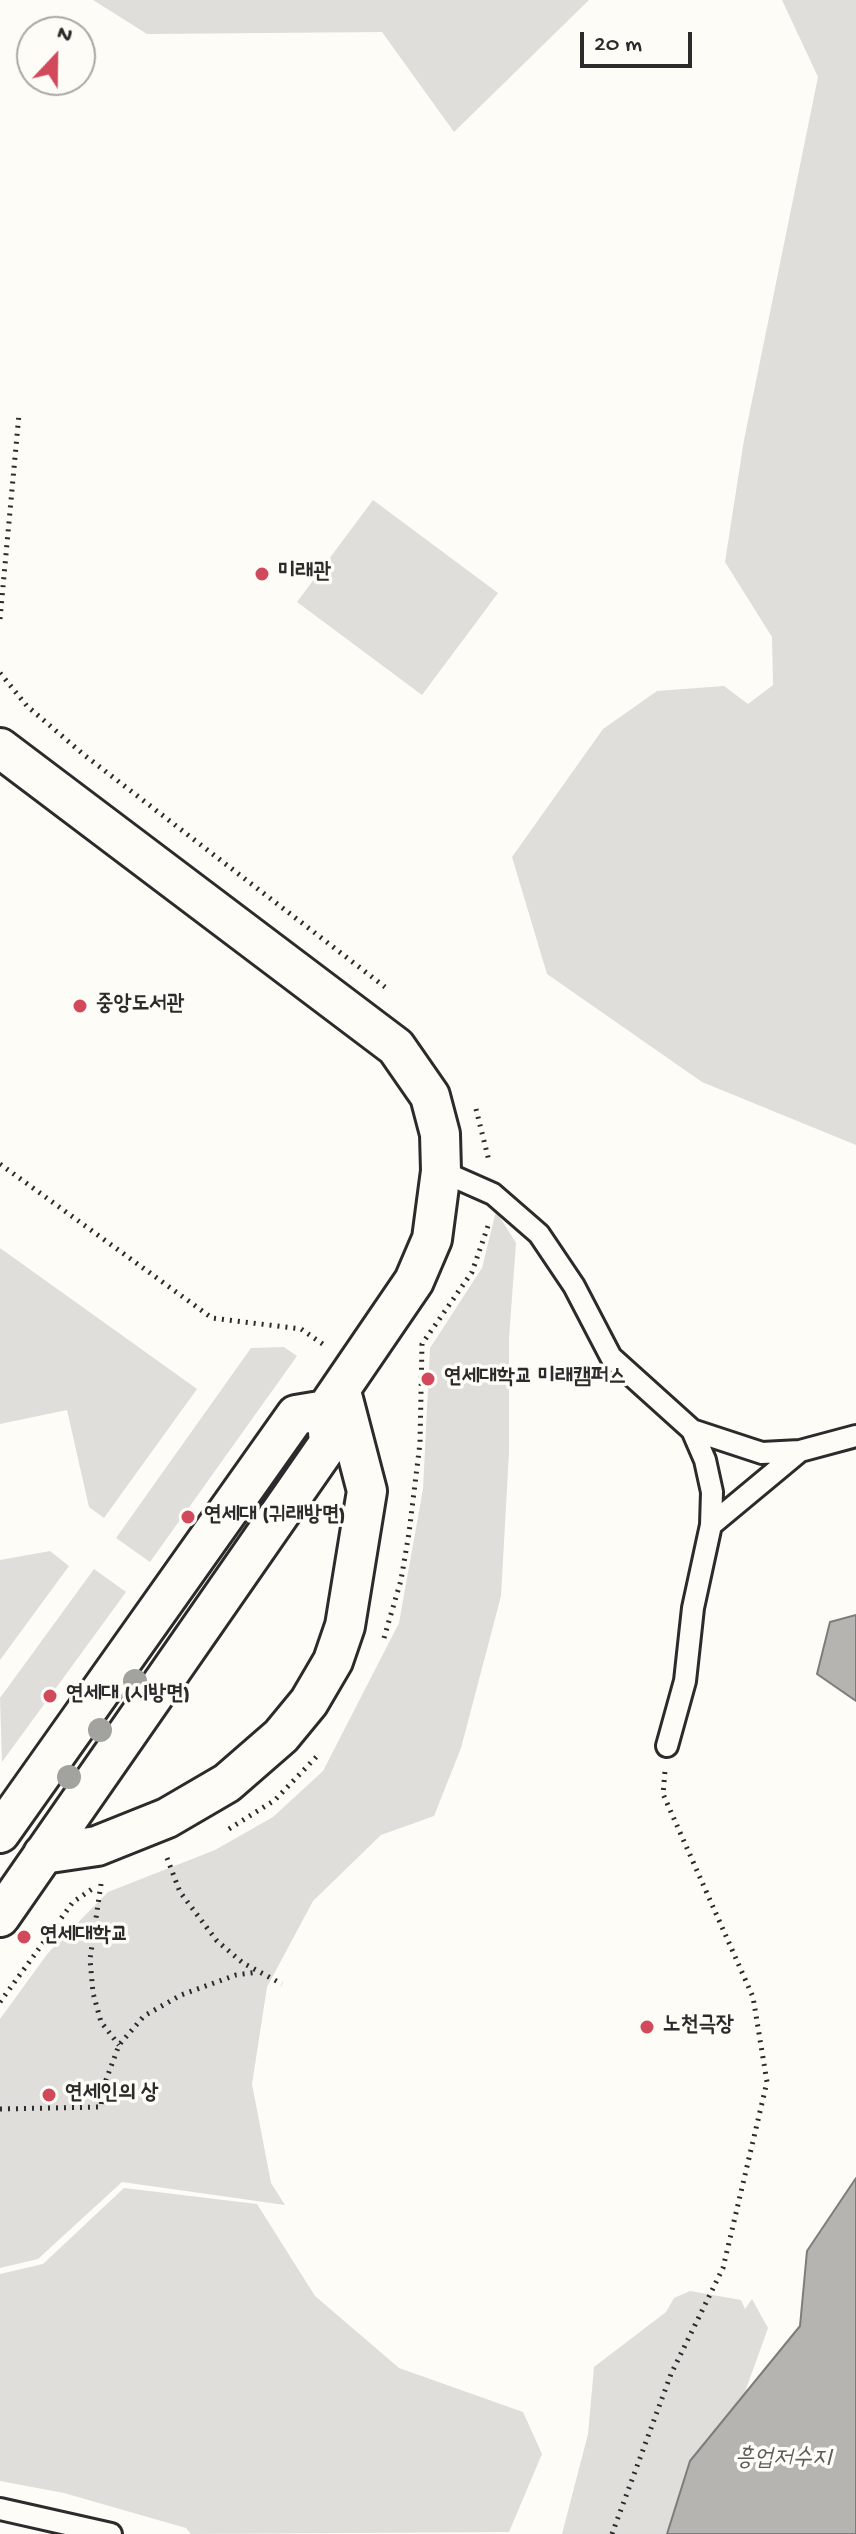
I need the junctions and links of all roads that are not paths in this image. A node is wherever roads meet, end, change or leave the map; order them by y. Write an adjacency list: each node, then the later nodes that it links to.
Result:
1 (0, 748): 2 (street)
2 (441, 1171): 3 (street); 4 (lane)
3 (337, 1378): 9 (street); 11 (street); 11 (street)
4 (692, 1430): 6 (lane); 7 (lane)
5 (856, 1436): 6 (lane)
6 (800, 1451): 7 (lane)
7 (711, 1525): 8 (lane)
8 (667, 1746)
9 (12, 1791): 10 (street)
10 (0, 1833)
11 (43, 1854): 12 (street)
12 (0, 1917)
13 (0, 2509): 14 (lane)
14 (111, 2534)

